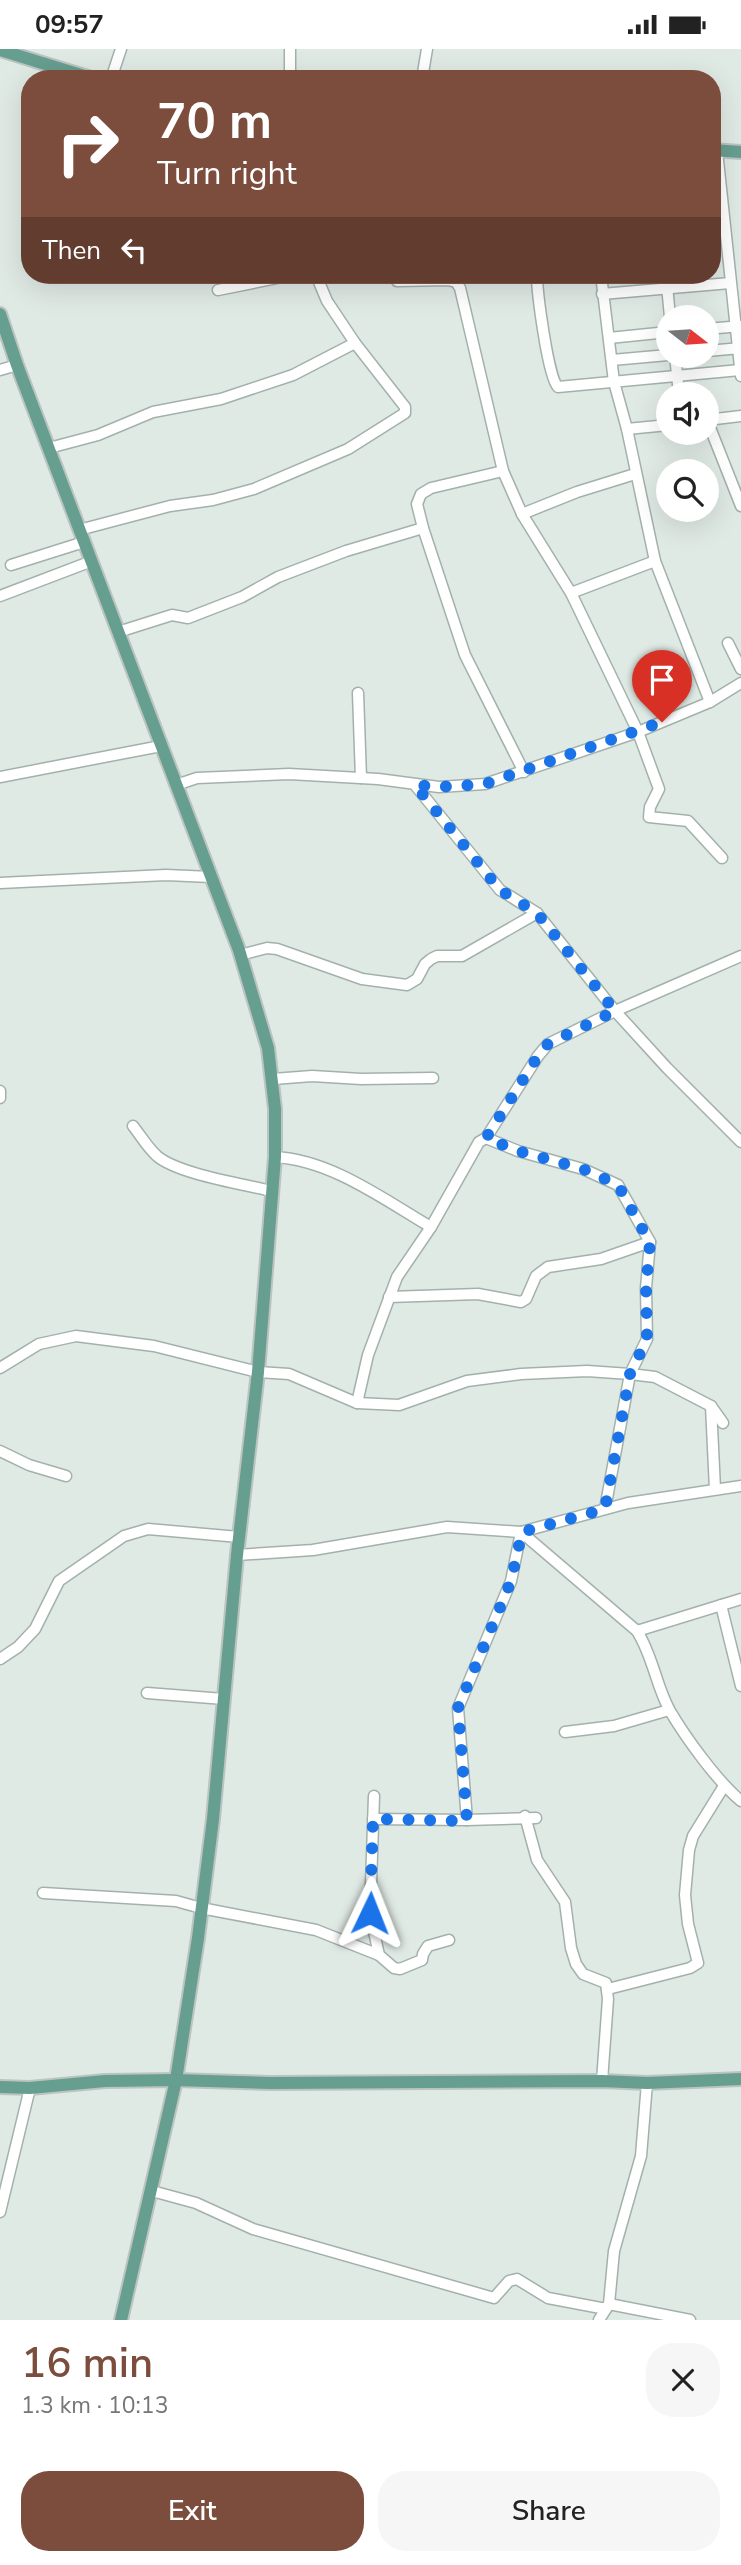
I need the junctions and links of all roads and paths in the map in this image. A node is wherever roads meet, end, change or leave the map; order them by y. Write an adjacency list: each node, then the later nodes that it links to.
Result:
1 (121, 49): 6 (street)
2 (290, 49): 7 (street)
3 (427, 49): 8 (street)
4 (0, 50): 5 (main road)
5 (65, 70)
6 (114, 70)
7 (290, 70)
8 (424, 70)
9 (721, 151): 10 (main road)
10 (741, 152)
11 (721, 204): 12 (street)
12 (730, 283): 20 (street); 26 (street)
13 (248, 284): 22 (street)
14 (320, 284): 30 (street)
15 (457, 284): 48 (street)
16 (537, 284): 40 (street)
17 (602, 284): 23 (street)
18 (667, 284): 21 (street)
19 (720, 284): 21 (street)
20 (721, 284)
21 (667, 289): 23 (street); 24 (street)
22 (218, 290)
23 (603, 294): 29 (street)
24 (669, 305)
25 (0, 314): 35 (main road)
26 (738, 326): 27 (street); 31 (street)
27 (719, 328)
28 (656, 333): 29 (street)
29 (609, 338): 34 (street)
30 (355, 343): 47 (street); 53 (street)
31 (740, 348): 32 (street); 38 (street)
32 (719, 350)
33 (656, 356): 34 (street)
34 (612, 360): 40 (street)
35 (17, 365): 37 (street); 47 (main road)
36 (676, 368): 39 (street)
37 (0, 370)
38 (741, 373): 39 (street)
39 (677, 375): 40 (street); 41 (street)
40 (614, 382): 45 (street)
41 (678, 382)
42 (741, 416): 43 (street)
43 (719, 419)
44 (656, 426): 45 (street)
45 (628, 429): 49 (street)
46 (717, 445): 50 (street)
47 (49, 448): 53 (main road)
48 (502, 471): 51 (street); 52 (street)
49 (635, 474): 51 (street); 55 (street)
50 (741, 506)
51 (522, 515): 57 (street)
52 (422, 528): 59 (street); 67 (street)
53 (82, 536): 54 (main road); 56 (street)
54 (92, 561): 58 (street); 59 (main road)
55 (654, 561): 57 (street); 64 (street)
56 (11, 565)
57 (571, 593): 65 (street)
58 (0, 596)
59 (118, 632): 66 (main road)
60 (728, 643): 61 (street)
61 (741, 669)
62 (741, 683): 64 (street)
63 (358, 693): 69 (street)
64 (710, 702): 65 (street)
65 (638, 732): 67 (street); 72 (street)
66 (161, 746): 68 (street); 70 (main road)
67 (524, 772): 71 (street)
68 (0, 777)
69 (361, 778): 70 (street); 71 (street)
70 (176, 785): 73 (main road)
71 (415, 785): 75 (street)
72 (722, 858)
73 (211, 877): 74 (street); 76 (main road)
74 (0, 883)
75 (537, 913): 76 (street); 78 (street)
76 (240, 955): 80 (main road)
77 (741, 956): 78 (street)
78 (615, 1011): 84 (street); 85 (street)
79 (433, 1078): 80 (street)
80 (273, 1079): 86 (main road)
81 (0, 1091): 82 (street)
82 (0, 1098)
83 (133, 1126): 87 (street)
84 (486, 1138): 88 (street); 89 (street)
85 (741, 1142)
86 (275, 1157): 87 (main road); 88 (street)
87 (271, 1191): 92 (main road)
88 (430, 1227): 90 (street)
89 (650, 1243): 90 (street); 93 (street)
90 (389, 1297): 94 (street)
91 (0, 1368): 92 (street)
92 (258, 1372): 94 (street); 103 (main road)
93 (630, 1374): 94 (street); 95 (street); 101 (street)
94 (357, 1403)
95 (711, 1406): 96 (street); 100 (street)
96 (723, 1423)
97 (0, 1451): 98 (street)
98 (66, 1476)
99 (741, 1486): 100 (street)
100 (715, 1489): 101 (street)
101 (605, 1509): 102 (street)
102 (522, 1532): 104 (street); 107 (street); 118 (street)
103 (239, 1537): 104 (main road); 108 (street)
104 (237, 1555): 111 (main road)
105 (741, 1599): 106 (street)
106 (721, 1605): 107 (street); 109 (street)
107 (637, 1631): 112 (street)
108 (0, 1659)
109 (741, 1686)
110 (148, 1693): 111 (street)
111 (224, 1699): 120 (main road)
112 (669, 1710): 113 (street); 114 (street)
113 (565, 1732)
114 (724, 1786): 116 (street); 123 (street)
115 (373, 1796): 117 (street)
116 (741, 1801)
117 (373, 1819): 118 (street); 122 (street)
118 (467, 1821): 123 (street)
119 (43, 1893): 120 (street)
120 (201, 1908): 122 (street); 125 (main road)
121 (449, 1940): 122 (street)
122 (379, 1955)
123 (608, 1989): 126 (street)
124 (741, 2079): 127 (main road)
125 (176, 2080): 126 (main road); 129 (main road); 130 (main road)
126 (602, 2081): 127 (main road)
127 (647, 2083): 132 (street)
128 (0, 2087): 129 (main road)
129 (30, 2088): 131 (street)
130 (152, 2192): 132 (street); 133 (main road)
131 (0, 2212)
132 (609, 2304): 134 (street); 135 (street)
133 (121, 2320)
134 (599, 2320)
135 (690, 2320)

